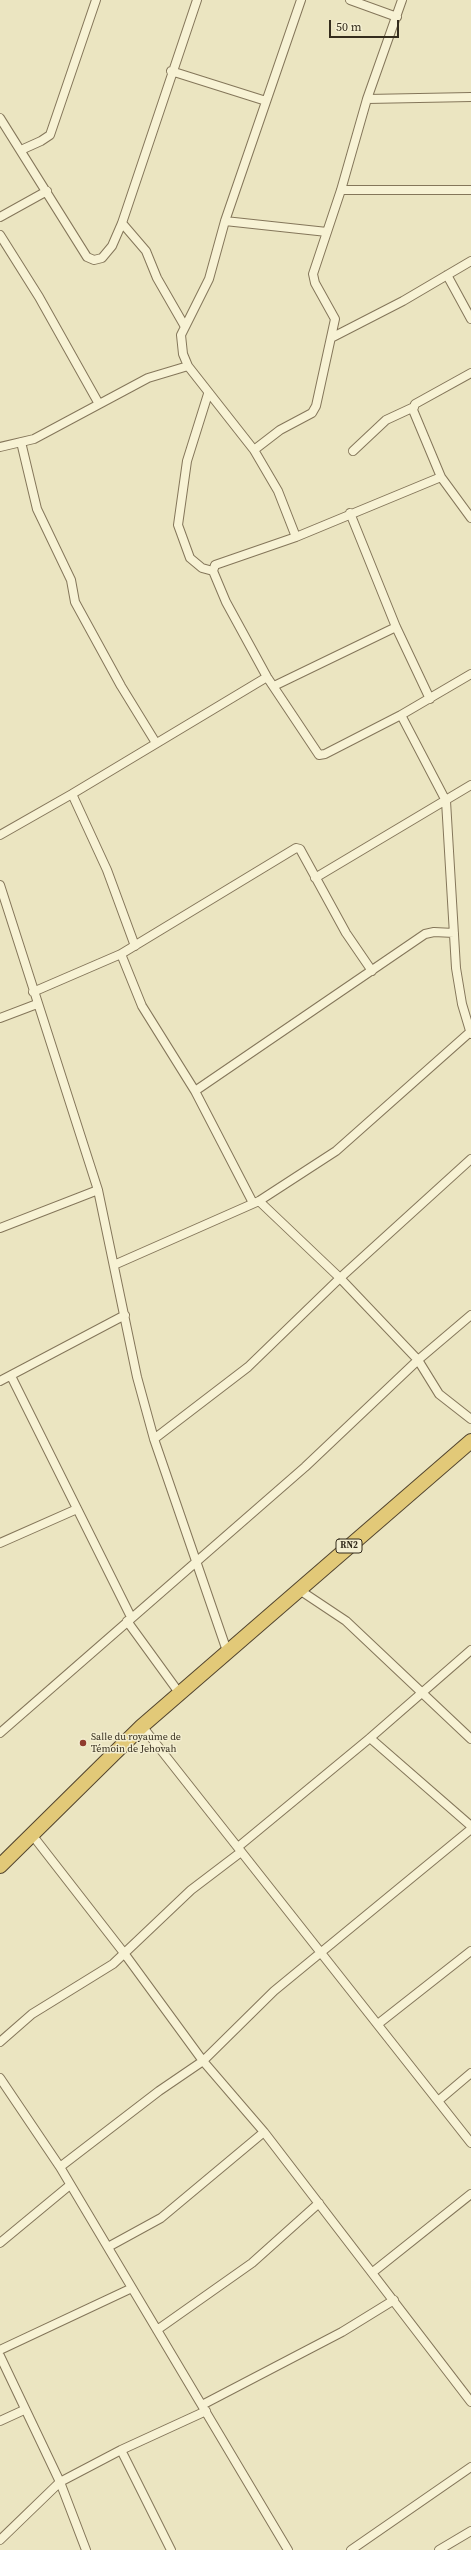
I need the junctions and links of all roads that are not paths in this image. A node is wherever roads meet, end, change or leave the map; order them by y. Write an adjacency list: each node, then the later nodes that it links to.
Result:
1 (96, 0): 12 (street)
2 (197, 0): 7 (street)
3 (300, 0): 10 (street)
4 (350, 0): 6 (street)
5 (402, 0): 6 (street)
6 (397, 17): 9 (street)
7 (171, 71): 10 (street); 18 (street)
8 (471, 97): 9 (street)
9 (367, 99): 13 (street)
10 (266, 101): 17 (street)
11 (0, 118): 12 (street)
12 (21, 150): 15 (street)
13 (341, 190): 14 (street); 19 (street)
14 (471, 190)
15 (47, 191): 16 (street); 18 (street)
16 (0, 217)
17 (225, 221): 19 (street); 24 (street)
18 (122, 223): 24 (street)
19 (326, 232): 25 (street)
20 (0, 235): 29 (street)
21 (471, 261): 22 (street)
22 (447, 275): 23 (street); 25 (street)
23 (471, 319)
24 (184, 325): 26 (street)
25 (331, 338): 33 (street)
26 (188, 366): 28 (street); 29 (street)
27 (471, 373): 30 (street)
28 (208, 394): 33 (street); 39 (street)
29 (99, 404): 31 (street)
30 (414, 407): 34 (street); 35 (street)
31 (21, 442): 32 (street); 46 (street)
32 (0, 448)
33 (254, 450): 38 (street)
34 (353, 451)
35 (441, 477): 36 (street); 37 (street)
36 (350, 513): 38 (street); 40 (street)
37 (471, 518)
38 (296, 537): 39 (street)
39 (213, 571): 42 (street)
40 (396, 627): 43 (street); 44 (street)
41 (471, 674): 44 (street)
42 (267, 677): 43 (street); 46 (street)
43 (274, 686): 45 (street)
44 (430, 699): 45 (street)
45 (401, 715): 49 (street)
46 (156, 743): 48 (street)
47 (471, 785): 49 (street)
48 (72, 794): 50 (street); 54 (street)
49 (446, 801): 51 (street); 53 (street)
50 (0, 835)
51 (315, 878): 54 (street); 56 (street)
52 (0, 884): 57 (street)
53 (454, 933): 56 (street); 60 (street)
54 (135, 946): 55 (street)
55 (121, 954): 57 (street); 61 (street)
56 (372, 971): 61 (street)
57 (33, 992): 58 (street)
58 (37, 1004): 59 (street); 63 (street)
59 (0, 1018)
60 (470, 1033): 64 (street)
61 (195, 1091): 64 (street)
62 (471, 1159): 67 (street)
63 (98, 1190): 65 (street); 66 (street)
64 (256, 1202): 66 (street); 67 (street)
65 (0, 1228)
66 (114, 1265): 68 (street)
67 (340, 1278): 70 (street); 74 (street)
68 (125, 1315): 71 (street); 74 (street)
69 (471, 1315): 70 (street)
70 (418, 1360): 73 (street); 78 (street)
71 (11, 1376): 72 (street); 76 (street)
72 (0, 1381)
73 (471, 1419)
74 (154, 1439): 78 (street)
75 (470, 1444): 79 (highway, RN2)
76 (77, 1509): 77 (street); 80 (street)
77 (0, 1543)
78 (196, 1561): 80 (street); 82 (street)
79 (298, 1588): 82 (highway, RN2); 83 (street)
80 (129, 1619): 84 (street); 86 (street)
81 (471, 1650): 83 (street)
82 (227, 1651): 84 (highway, RN2)
83 (422, 1691): 87 (street); 88 (street)
84 (180, 1694): 85 (highway, RN2)
85 (142, 1726): 91 (highway, RN2); 92 (street)
86 (0, 1734)
87 (370, 1738): 89 (street); 92 (street)
88 (471, 1739)
89 (471, 1826)
90 (471, 1829): 96 (street)
91 (32, 1836): 93 (highway, RN2); 95 (street)
92 (240, 1849): 95 (street); 96 (street)
93 (0, 1866)
94 (471, 1951): 97 (street)
95 (124, 1953): 98 (street); 99 (street)
96 (319, 1953): 97 (street); 99 (street)
97 (378, 2024): 102 (street)
98 (0, 2042)
99 (203, 2061): 103 (street); 105 (street)
100 (471, 2073): 102 (street)
101 (0, 2078): 105 (street)
102 (438, 2101): 104 (street)
103 (264, 2132): 108 (street); 110 (street)
104 (471, 2143)
105 (60, 2167): 106 (street)
106 (70, 2185): 109 (street); 110 (street)
107 (471, 2194): 111 (street)
108 (319, 2203): 111 (street); 114 (street)
109 (0, 2243)
110 (108, 2248): 112 (street)
111 (373, 2272): 113 (street)
112 (132, 2288): 114 (street); 115 (street)
113 (394, 2300): 117 (street); 118 (street)
114 (157, 2330): 118 (street)
115 (0, 2350)
116 (0, 2356): 119 (street)
117 (471, 2402)
118 (204, 2408): 121 (street); 128 (street)
119 (24, 2410): 120 (street); 123 (street)
120 (0, 2421)
121 (121, 2450): 123 (street); 127 (street)
122 (471, 2467): 129 (street)
123 (60, 2482): 125 (street); 126 (street)
124 (471, 2531): 130 (street)
125 (0, 2540)
126 (86, 2550)
127 (171, 2550)
128 (288, 2550)
129 (351, 2550)
130 (439, 2550)

